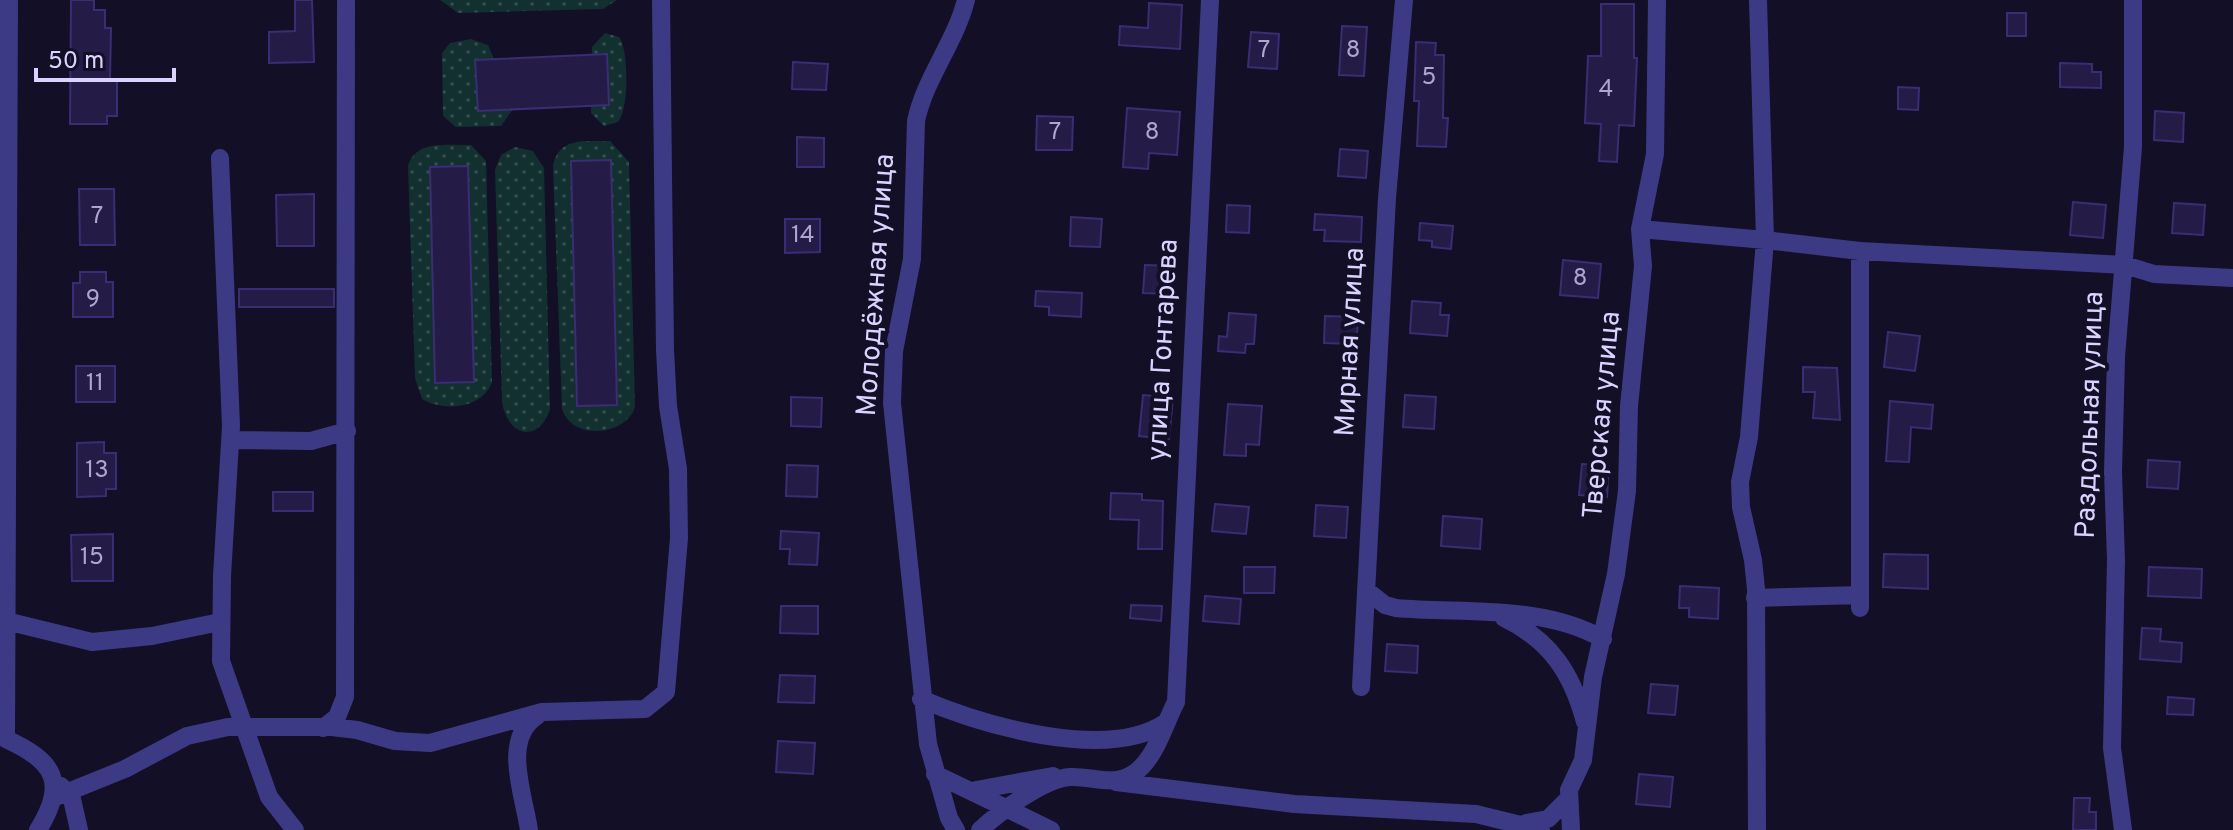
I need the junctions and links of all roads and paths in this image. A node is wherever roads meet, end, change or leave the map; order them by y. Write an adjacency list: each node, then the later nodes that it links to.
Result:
1 (9, 0): 21 (street)
2 (346, 0): 16 (street)
3 (661, 0): 27 (street)
4 (966, 0): 26 (street, Молодёжная улица)
5 (1210, 0): 28 (street, улица Гонтарева)
6 (1404, 0): 18 (street, Мирная улица)
7 (1657, 0): 11 (street, Тверская улица)
8 (1758, 0): 12 (street)
9 (2133, 0): 14 (street, Раздольная улица)
10 (220, 158): 17 (street)
11 (1640, 229): 12 (street); 23 (street, Тверская улица)
12 (1765, 240): 13 (street); 19 (street)
13 (1860, 251): 14 (street); 19 (street)
14 (2125, 265): 15 (street); 52 (street, Раздольная улица)
15 (2233, 278)
16 (347, 431): 17 (street); 25 (street)
17 (231, 440): 22 (street)
18 (1366, 590): 20 (street); 24 (street, Мирная улица)
19 (1755, 598): 51 (street)
20 (1490, 612): 23 (street); 31 (street)
21 (6, 621): 22 (street); 38 (street)
22 (220, 622): 29 (street)
23 (1603, 639): 31 (street, Тверская улица)
24 (1361, 687)
25 (345, 697): 30 (street); 32 (street)
26 (921, 699): 28 (street); 34 (street, Молодёжная улица)
27 (542, 712): 32 (street); 46 (street)
28 (1165, 723): 33 (street)
29 (243, 728): 30 (street); 38 (street); 45 (street)
30 (323, 728): 32 (street)
31 (1588, 732): 40 (street, Тверская улица)
32 (377, 737)
33 (1154, 752): 36 (street); 39 (street)
34 (935, 774): 37 (street); 47 (street, Молодёжная улица)
35 (1068, 776): 36 (street); 37 (street); 41 (street)
36 (1109, 781): 39 (street)
37 (973, 790): 41 (street)
38 (59, 791): 43 (street); 44 (street)
39 (1184, 792): 42 (street)
40 (1568, 799): 42 (street); 50 (street, Тверская улица)
41 (1006, 809): 48 (street); 49 (street)
42 (1534, 827)
43 (80, 829)
44 (38, 830)
45 (295, 830)
46 (529, 830)
47 (956, 830)
48 (980, 830)
49 (1051, 830)
50 (1571, 830)
51 (1757, 830)
52 (2123, 830)

